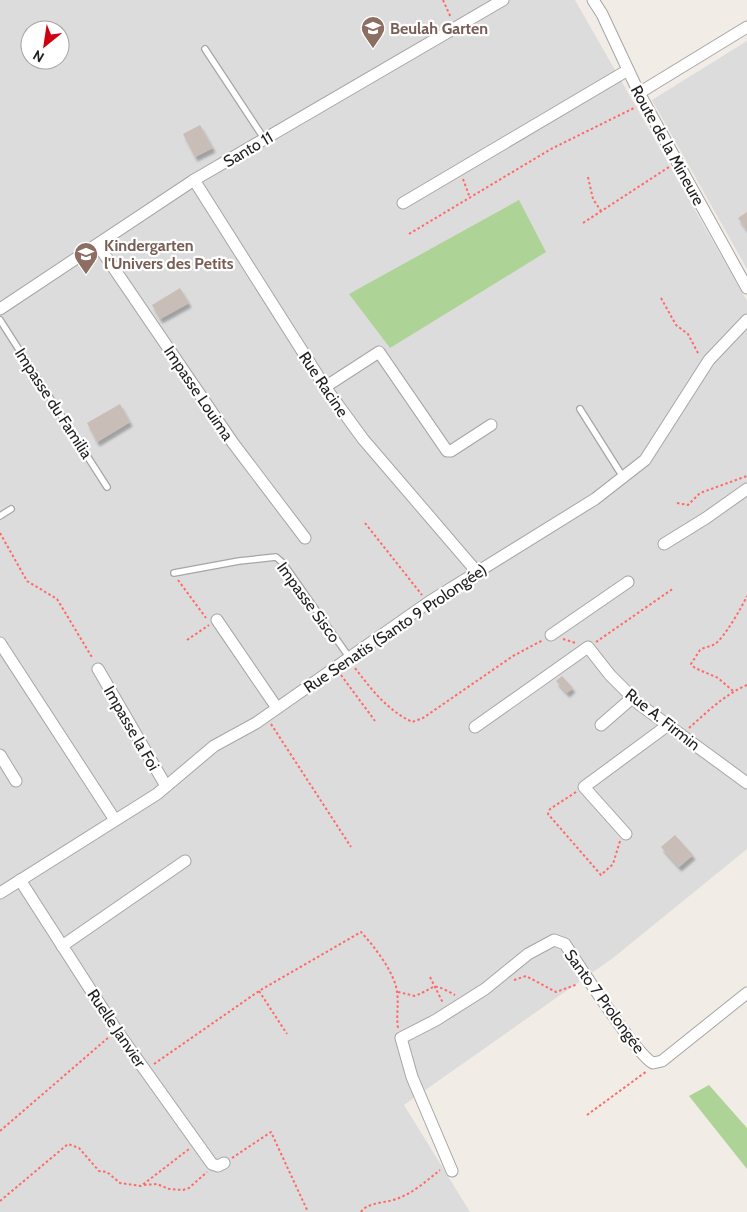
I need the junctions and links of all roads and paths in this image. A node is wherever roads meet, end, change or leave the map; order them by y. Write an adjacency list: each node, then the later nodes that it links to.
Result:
1 (443, 0): 5 (path)
2 (503, 0): 5 (street, Santo 11)
3 (593, 0): 7 (street, Route de la Mineure)
4 (747, 27): 8 (street)
5 (456, 29): 10 (street, Santo 11)
6 (205, 49): 10 (lane)
7 (628, 70): 8 (street, Route de la Mineure); 12 (street)
8 (639, 92): 9 (street, Route de la Mineure)
9 (645, 103): 11 (street, Route de la Mineure); 15 (path)
10 (265, 140): 14 (street, Santo 11)
11 (677, 162): 17 (path); 21 (street, Route de la Mineure)
12 (459, 170): 15 (path); 16 (street)
13 (588, 177): 17 (path)
14 (194, 180): 20 (street, Santo 11); 27 (street, Rue Racine)
15 (470, 198): 19 (path)
16 (403, 203)
17 (600, 211): 18 (path)
18 (583, 223)
19 (409, 234)
20 (98, 245): 23 (street, Santo 11); 39 (street, Impasse Louima)
21 (747, 288)
22 (661, 298): 26 (path)
23 (0, 309)
24 (0, 320): 32 (lane, Impasse du Familia)
25 (747, 320): 26 (street, Rue Senatis (Santo 9 Prolongée))
26 (705, 366): 30 (street, Rue Senatis (Santo 9 Prolongée))
27 (324, 387): 29 (street); 41 (street, Rue Racine)
28 (580, 409): 30 (lane)
29 (492, 425)
30 (623, 476): 41 (street, Rue Senatis (Santo 9 Prolongée))
31 (747, 476): 34 (path)
32 (107, 486)
33 (747, 488): 40 (street)
34 (676, 503)
35 (11, 509): 36 (lane)
36 (0, 516)
37 (365, 523): 46 (path)
38 (0, 533): 54 (path)
39 (306, 538)
40 (664, 544)
41 (476, 572): 46 (street, Rue Senatis (Santo 9 Prolongée))
42 (174, 573): 49 (path); 52 (lane, Impasse Sisco)
43 (628, 582): 48 (street)
44 (674, 588): 51 (path)
45 (747, 596): 56 (path)
46 (429, 602): 52 (street, Rue Senatis (Santo 9 Prolongée))
47 (217, 620): 58 (street)
48 (551, 635): 51 (path); 52 (path)
49 (187, 640)
50 (0, 643): 70 (street)
51 (588, 647): 57 (street, Rue A. Firmin); 63 (street)
52 (349, 658): 53 (street, Rue Senatis (Santo 9 Prolongée))
53 (335, 667): 58 (street, Rue Senatis (Santo 9 Prolongée)); 60 (path)
54 (98, 669): 68 (street, Impasse la Foi)
55 (747, 685): 56 (path)
56 (733, 691): 64 (path)
57 (632, 698): 61 (street); 62 (street, Rue A. Firmin)
58 (277, 708): 59 (street, Rue Senatis (Santo 9 Prolongée))
59 (266, 716): 68 (street, Rue Senatis (Santo 9 Prolongée)); 72 (path)
60 (375, 720)
61 (601, 725)
62 (668, 725): 64 (street, Rue A. Firmin); 69 (street)
63 (475, 727)
64 (682, 735): 67 (street, Rue A. Firmin)
65 (0, 755): 66 (street)
66 (16, 781)
67 (747, 783)
68 (166, 786): 70 (street, Rue Senatis (Santo 9 Prolongée))
69 (584, 787): 71 (street); 71 (path)
70 (115, 820): 74 (street, Rue Senatis (Santo 9 Prolongée))
71 (626, 834)
72 (351, 847)
73 (185, 861): 76 (street)
74 (20, 880): 75 (street, Rue Senatis (Santo 9 Prolongée)); 76 (street, Ruelle Janvier)
75 (0, 893)
76 (62, 946): 86 (street, Ruelle Janvier)
77 (430, 977): 79 (path)
78 (496, 980): 80 (path); 80 (street, Santo 7 Prolongée); 84 (street, Santo 7 Prolongée)
79 (435, 986): 82 (path); 84 (path); 85 (path)
80 (593, 986): 89 (street, Santo 7 Prolongée)
81 (259, 991): 82 (path); 87 (path); 90 (path)
82 (397, 991): 88 (path)
83 (747, 993): 89 (street, Santo 7 Prolongée)
84 (467, 1000): 85 (street, Santo 7 Prolongée)
85 (447, 1012): 88 (street, Santo 7 Prolongée)
86 (117, 1031): 90 (street, Ruelle Janvier); 92 (path)
87 (287, 1034)
88 (400, 1038): 94 (street)
89 (657, 1064): 91 (path)
90 (146, 1070): 93 (street, Ruelle Janvier)
91 (587, 1115)
92 (0, 1131)
93 (196, 1143): 95 (street, Ruelle Janvier); 97 (path)
94 (446, 1160): 96 (street); 100 (path)
95 (219, 1164): 97 (path); 99 (path)
96 (452, 1171)
97 (144, 1185): 98 (path)
98 (0, 1202)
99 (308, 1212)
100 (361, 1212)

